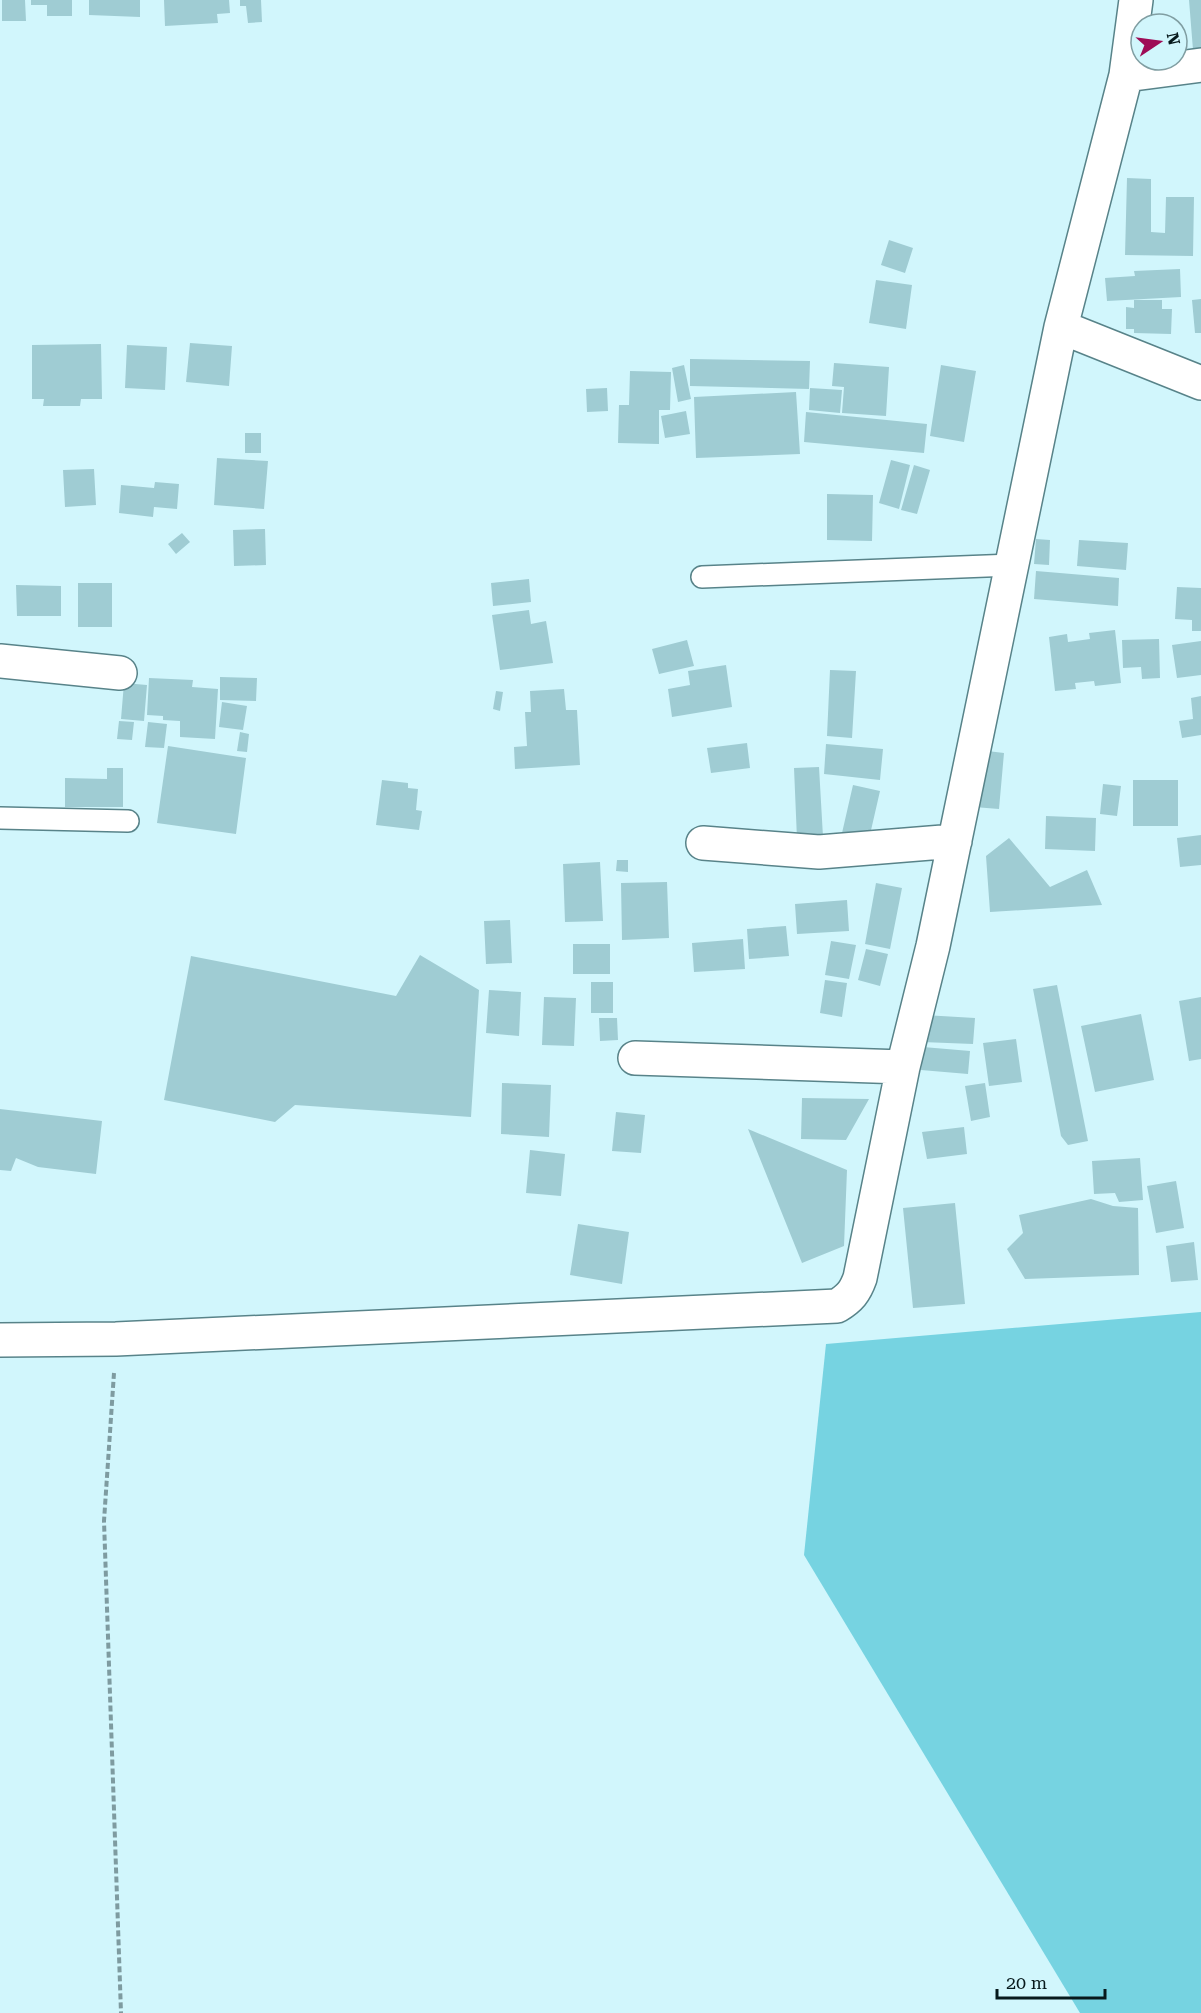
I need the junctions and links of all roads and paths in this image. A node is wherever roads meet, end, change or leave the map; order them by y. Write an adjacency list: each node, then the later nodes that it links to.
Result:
1 (1136, 0): 3 (street)
2 (1201, 66): 3 (street)
3 (1126, 75): 4 (street)
4 (1061, 327): 5 (street); 6 (street)
5 (1201, 383)
6 (1012, 565): 7 (lane); 12 (street)
7 (702, 577)
8 (0, 661): 9 (street)
9 (120, 673)
10 (0, 818): 11 (lane)
11 (128, 821)
12 (955, 841): 13 (street); 15 (street)
13 (703, 843)
14 (635, 1058): 15 (street)
15 (903, 1067): 16 (street)
16 (116, 1339): 17 (street); 18 (path)
17 (0, 1340)
18 (122, 2013)

